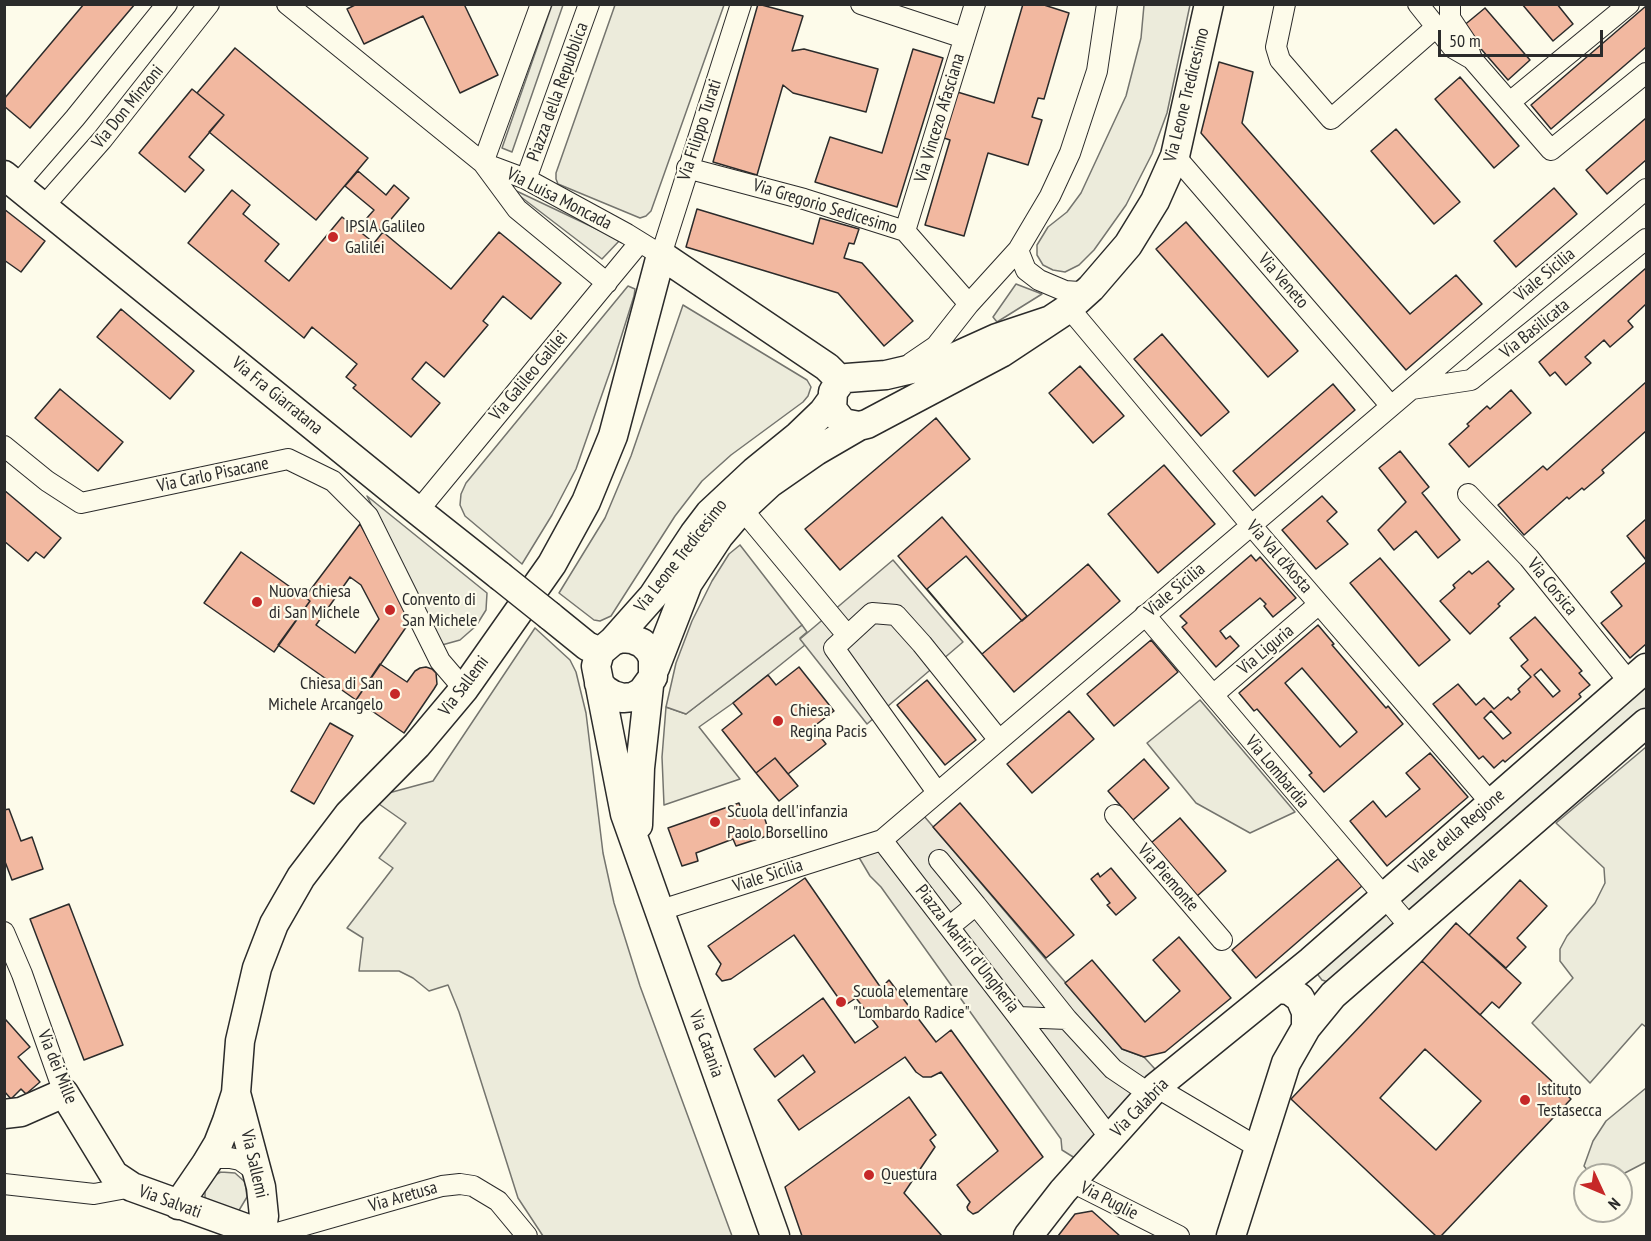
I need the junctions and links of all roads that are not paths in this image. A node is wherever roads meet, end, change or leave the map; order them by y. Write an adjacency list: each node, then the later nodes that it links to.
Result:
1 (167, 4): 24 (street, Via Don Minzoni)
2 (209, 4): 26 (street, Via Don Minzoni)
3 (287, 4): 21 (street, Via Luisa Moncada)
4 (541, 4): 21 (street)
5 (589, 4): 23 (street, Piazza della Repubblica)
6 (741, 4): 22 (street, Via Filippo Turati)
7 (861, 4): 16 (street)
8 (975, 4): 16 (street, Via Vincezo Afasciana)
9 (1107, 4): 30 (street)
10 (1209, 4): 20 (street, Via Leone Tredicesimo)
11 (1285, 4): 15 (street)
12 (1418, 4): 15 (street)
13 (1450, 4): 17 (street)
14 (1629, 4): 19 (street)
15 (1436, 28): 17 (street)
16 (964, 38): 27 (street, Via Vincezo Afasciana)
17 (1472, 59): 19 (street)
18 (1647, 73): 19 (street)
19 (1510, 102)
20 (1175, 156): 32 (street, Via Leone Tredicesimo); 38 (street, Via Veneto)
21 (483, 163): 23 (street, Via Luisa Moncada); 31 (street)
22 (687, 168): 27 (street, Via Gregorio Sedicesimo); 29 (street, Via Filippo Turati)
23 (526, 179): 29 (street, Via Luisa Moncada)
24 (11, 180): 26 (street, Via Fra Giarratana)
25 (1647, 189): 37 (street, Viale Sicilia)
26 (44, 206): 43 (street, Via Fra Giarratana)
27 (905, 231): 33 (street, Via Gregorio Sedicesimo)
28 (1647, 239): 37 (street, Via Basilicata)
29 (650, 249): 31 (street, Via Galileo Galilei); 36 (street, Via Luisa Moncada); 52 (street, Via Sallemi)
30 (1018, 250): 32 (street); 33 (street)
31 (607, 283): 43 (street, Via Galileo Galilei)
32 (1091, 288): 34 (street, Via Leone Tredicesimo)
33 (969, 304): 35 (street)
34 (1059, 315): 35 (street); 39 (street, Via Leone Tredicesimo); 44 (street, Via Val d'Aosta)
35 (899, 371): 36 (street)
36 (846, 387): 39 (street); 39 (street); 48 (street, Via Leone Tredicesimo)
37 (1411, 389): 38 (street, Viale Sicilia)
38 (1391, 406): 44 (street, Viale Sicilia)
39 (866, 423): 42 (street, Via Leone Tredicesimo)
40 (4, 446): 52 (street, Via Carlo Pisacane)
41 (1468, 494): 49 (street, Via Corsica)
42 (742, 509): 47 (street); 50 (street, Via Leone Tredicesimo)
43 (418, 511): 48 (street, Via Fra Giarratana, bridge)
44 (1251, 525): 45 (street, Via Val d'Aosta); 46 (street, Viale Sicilia)
45 (1319, 604): 53 (street, Via Liguria); 57 (street, Via Val d'Aosta)
46 (1145, 615): 53 (street, Via Lombardia); 55 (street, Viale Sicilia)
47 (847, 635): 55 (street); 56 (street)
48 (606, 646): 50 (street); 51 (street)
49 (1638, 676): 57 (street, Viale della Regione)
50 (652, 677): 51 (street); 60 (street, Via Leone Tredicesimo)
51 (599, 683): 60 (street, Via Catania)
52 (464, 689): 77 (street, Via Sallemi)
53 (1213, 695): 62 (street, Via Lombardia)
54 (1647, 723): 66 (street)
55 (999, 740): 56 (street, Viale Sicilia)
56 (937, 792): 59 (street, Viale Sicilia)
57 (1491, 803): 62 (street, Viale della Regione)
58 (1115, 815): 68 (street, Via Piemonte)
59 (882, 840): 64 (street, Viale Sicilia); 65 (street, Piazza Martiri d'Ungheria)
60 (637, 851): 64 (street, Via Catania)
61 (939, 860): 63 (street)
62 (1383, 897): 66 (street, Via Lombardia); 69 (street, Viale della Regione)
63 (976, 905): 65 (street); 73 (street)
64 (658, 912): 89 (street, Via Catania)
65 (949, 927): 72 (street, Piazza Martiri d'Ungheria)
66 (1410, 927): 70 (street)
67 (4, 932): 76 (street, Via dei Mille)
68 (1222, 940)
69 (1311, 961): 70 (street); 71 (street, Viale della Regione)
70 (1343, 987): 74 (street)
71 (1273, 993): 74 (street); 75 (street, Via Calabria)
72 (1018, 1017): 73 (street, Piazza Martiri d'Ungheria); 79 (street)
73 (1067, 1019): 75 (street)
74 (1306, 1028): 80 (street)
75 (1153, 1090): 79 (street, Via Calabria); 80 (street)
76 (64, 1093): 78 (street); 85 (street, Via dei Mille)
77 (236, 1093): 81 (street, Via Sallemi); 82 (street, Via Sallemi)
78 (4, 1114)
79 (1110, 1138): 83 (street, Via Calabria)
80 (1259, 1149): 92 (street)
81 (206, 1164): 82 (street); 86 (street, Via Sallemi)
82 (257, 1176): 87 (street, Via Sallemi)
83 (1072, 1182): 90 (street, Via Calabria); 91 (street, Via Puglie)
84 (4, 1184): 85 (street, Via Salvati)
85 (132, 1187): 86 (street, Via Salvati)
86 (178, 1205): 87 (street, Via Salvati)
87 (262, 1235): 88 (street, Via Aretusa)
88 (527, 1236)
89 (775, 1236)
90 (1028, 1236)
91 (1179, 1236)
92 (1231, 1236)

